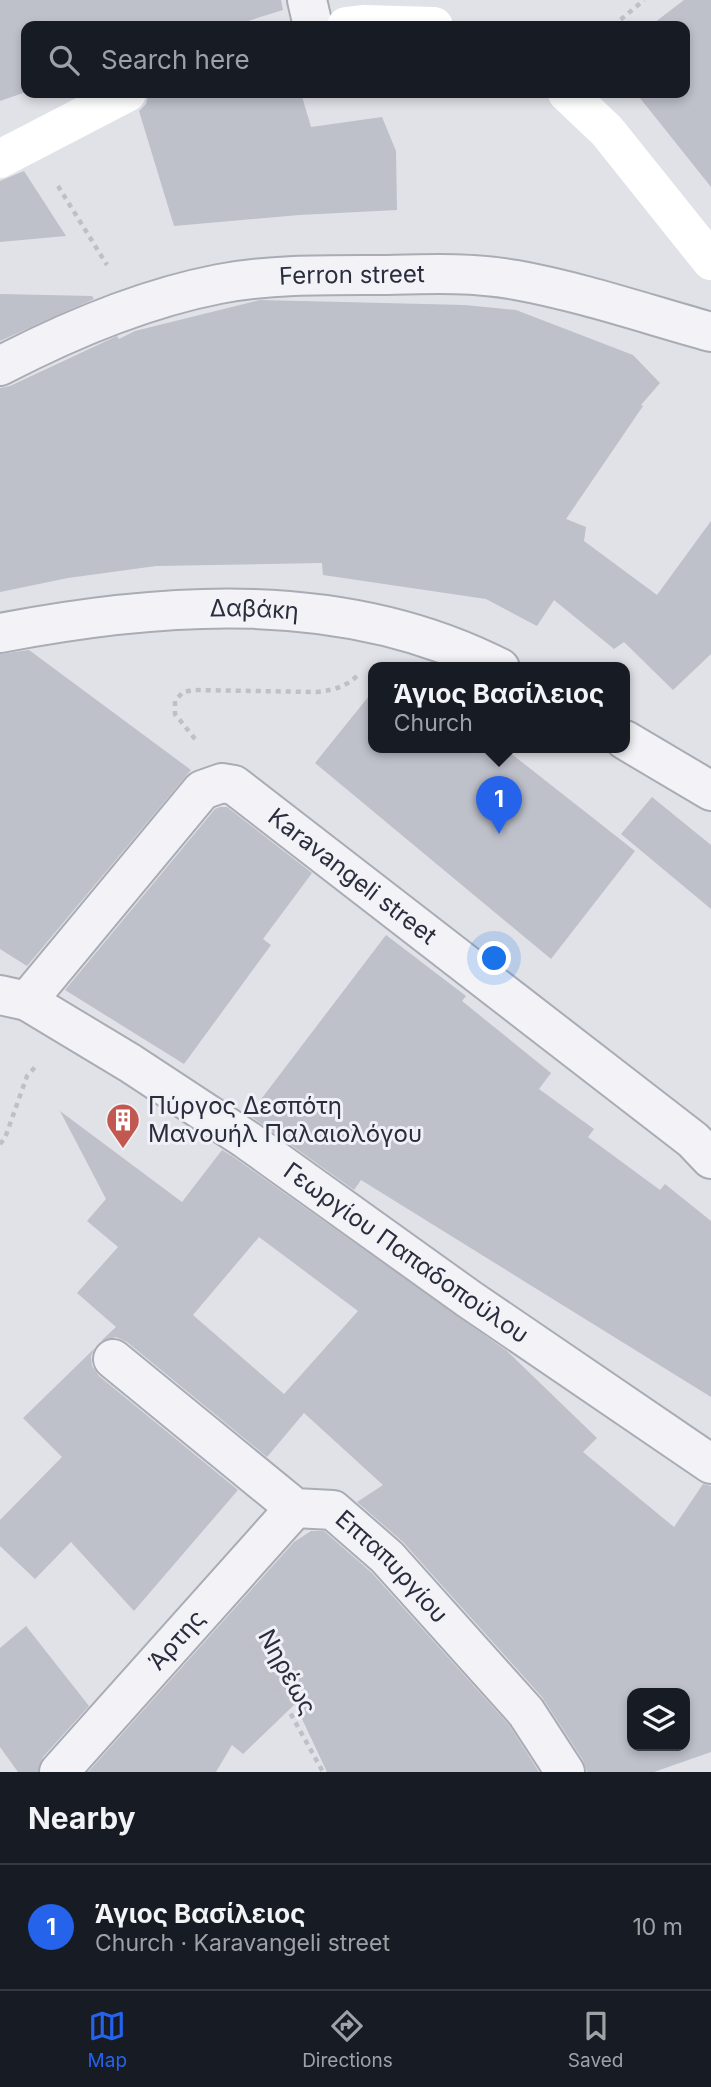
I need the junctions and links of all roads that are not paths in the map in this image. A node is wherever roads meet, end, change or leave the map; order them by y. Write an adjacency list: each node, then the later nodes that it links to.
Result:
1 (307, 0): 2 (street)
2 (312, 21)
3 (117, 98): 5 (street)
4 (572, 98): 6 (street)
5 (0, 159)
6 (711, 261)
7 (711, 332): 8 (street, Ferron street)
8 (0, 366)
9 (0, 633): 10 (street, Δαβάκη)
10 (488, 662)
11 (630, 743): 12 (street)
12 (711, 791)
13 (14, 998): 14 (street, Karavangeli street); 16 (street, Γεωργίου Παπαδοπούλου)
14 (711, 1159)
15 (113, 1359): 17 (street)
16 (711, 1464)
17 (295, 1507): 18 (street, Άρτης); 19 (street, Επταπυργίου)
18 (59, 1772)
19 (565, 1772)

